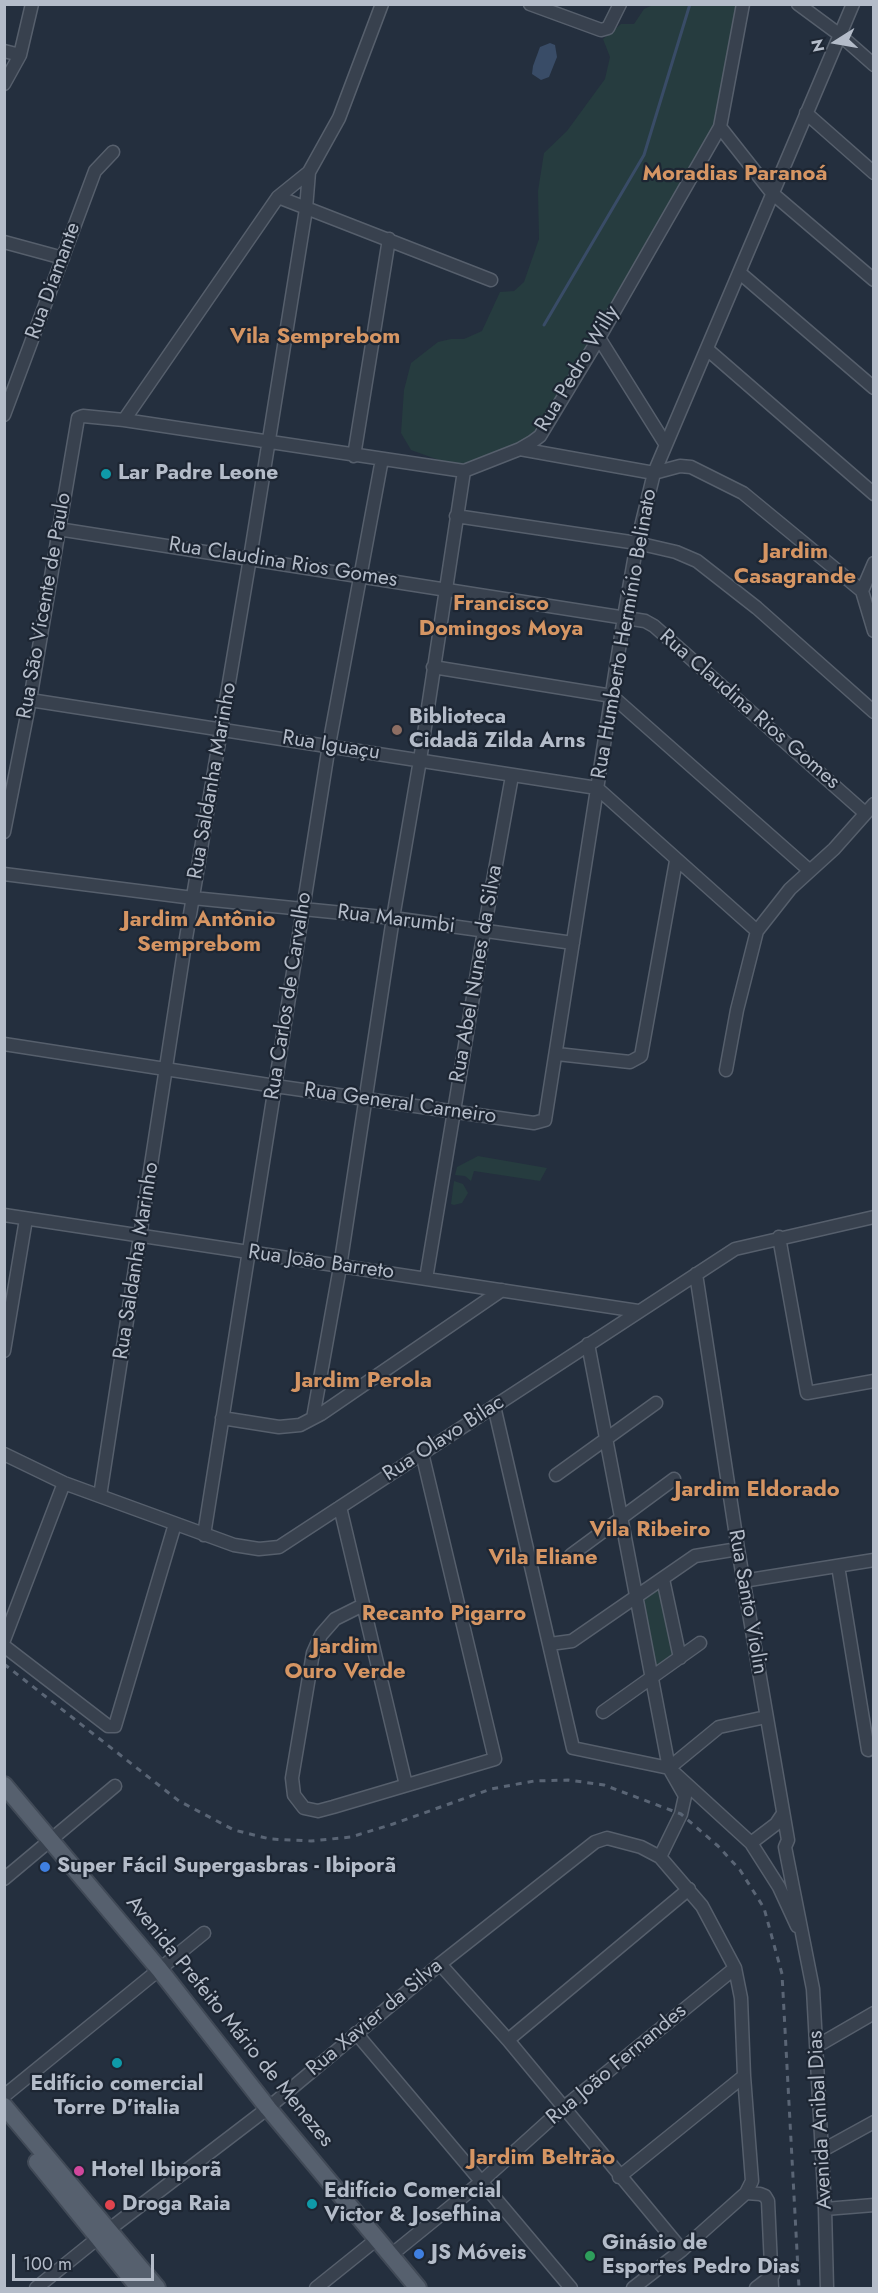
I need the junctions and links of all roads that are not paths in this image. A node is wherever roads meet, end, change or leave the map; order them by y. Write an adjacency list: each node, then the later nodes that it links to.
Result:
1 (32, 4): 10 (street)
2 (382, 4): 16 (street)
3 (530, 4): 4 (street)
4 (620, 4)
5 (742, 4): 14 (street, Rua Pedro Willy)
6 (798, 4): 8 (street)
7 (853, 4): 8 (street, Rua Humberto Hermínio Belinato)
8 (840, 35): 11 (street); 13 (street, Rua Humberto Hermínio Belinato)
9 (4, 51): 10 (street)
10 (20, 55): 12 (street)
11 (873, 65)
12 (4, 84)
13 (806, 113): 17 (street); 18 (street, Rua Humberto Hermínio Belinato)
14 (720, 127): 18 (street); 27 (street, Rua Pedro Willy)
15 (113, 152): 23 (street, Rua Diamante)
16 (309, 172): 19 (street); 20 (street, Rua Saldanha Marinho)
17 (873, 172)
18 (772, 193): 24 (street, Rua Humberto Hermínio Belinato); 26 (street)
19 (278, 198): 20 (street); 32 (street)
20 (306, 209): 21 (street); 33 (street, Rua Saldanha Marinho)
21 (389, 239): 25 (street); 36 (street)
22 (4, 242): 23 (street)
23 (63, 258): 30 (street, Rua Diamante)
24 (740, 273): 28 (street, Rua Humberto Hermínio Belinato); 29 (street)
25 (491, 280)
26 (873, 280)
27 (599, 338): 34 (street); 35 (street, Rua Pedro Willy)
28 (708, 350): 34 (street, Rua Humberto Hermínio Belinato); 40 (street)
29 (873, 388)
30 (4, 415)
31 (80, 417): 32 (street, Rua Pedro Willy); 42 (street, Rua São Vicente de Paulo)
32 (124, 420): 33 (street, Rua Pedro Willy)
33 (269, 442): 36 (street, Rua Pedro Willy); 44 (street, Rua Saldanha Marinho)
34 (666, 445): 39 (street, Rua Humberto Hermínio Belinato)
35 (520, 449): 38 (street, Rua Pedro Willy); 39 (street)
36 (354, 456): 37 (street, Rua Pedro Willy)
37 (382, 459): 38 (street, Rua Pedro Willy); 46 (street, Rua Carlos de Carvalho)
38 (464, 471): 41 (street)
39 (654, 473): 43 (street, Rua Humberto Hermínio Belinato); 48 (street)
40 (873, 494)
41 (456, 516): 43 (street); 47 (street)
42 (58, 529): 44 (street, Rua Claudina Rios Gomes); 53 (street, Rua São Vicente de Paulo)
43 (637, 543): 49 (street, Rua Humberto Hermínio Belinato); 54 (street)
44 (250, 558): 46 (street, Rua Claudina Rios Gomes); 55 (street, Rua Saldanha Marinho)
45 (873, 563): 48 (street)
46 (360, 575): 47 (street, Rua Claudina Rios Gomes); 56 (street, Rua Carlos de Carvalho)
47 (444, 588): 49 (street, Rua Claudina Rios Gomes); 51 (street)
48 (862, 591): 50 (street)
49 (624, 617): 52 (street, Rua Humberto Hermínio Belinato); 60 (street, Rua Claudina Rios Gomes)
50 (873, 631)
51 (434, 667): 52 (street); 57 (street)
52 (612, 696): 59 (street, Rua Humberto Hermínio Belinato); 63 (street)
53 (30, 700): 55 (street, Rua Iguaçu); 61 (street, Rua São Vicente de Paulo)
54 (873, 712)
55 (222, 728): 56 (street, Rua Iguaçu); 65 (street, Rua Saldanha Marinho)
56 (329, 745): 57 (street, Rua Iguaçu); 66 (street, Rua Carlos de Carvalho)
57 (420, 760): 58 (street, Rua Iguaçu); 67 (street)
58 (512, 776): 59 (street, Rua Iguaçu); 68 (street, Rua Abel Nunes da Silva)
59 (597, 788): 62 (street); 70 (street, Rua Humberto Hermínio Belinato)
60 (869, 808): 63 (street)
61 (4, 832)
62 (676, 861): 69 (street); 72 (street)
63 (809, 870): 69 (street)
64 (4, 874): 65 (street, Rua Marumbi)
65 (193, 898): 66 (street, Rua Marumbi); 73 (street, Rua Saldanha Marinho)
66 (303, 909): 67 (street, Rua Marumbi); 75 (street, Rua Carlos de Carvalho)
67 (393, 918): 68 (street, Rua Marumbi); 76 (street)
68 (484, 931): 70 (street, Rua Marumbi); 77 (street, Rua Abel Nunes da Silva)
69 (757, 931): 74 (street)
70 (573, 942): 72 (street, Rua Humberto Hermínio Belinato)
71 (4, 1044): 73 (street, Rua General Carneiro)
72 (557, 1054): 78 (street, Rua Humberto Hermínio Belinato)
73 (166, 1069): 75 (street, Rua General Carneiro); 82 (street, Rua Saldanha Marinho)
74 (726, 1070)
75 (275, 1086): 76 (street, Rua General Carneiro); 84 (street, Rua Carlos de Carvalho)
76 (366, 1099): 77 (street, Rua General Carneiro); 85 (street)
77 (454, 1111): 78 (street, Rua General Carneiro); 87 (street, Rua Abel Nunes da Silva)
78 (545, 1120)
79 (4, 1215): 80 (street, Rua João Barreto)
80 (26, 1219): 82 (street, Rua João Barreto); 91 (street)
81 (873, 1221): 83 (street, Rua Olavo Bilac)
82 (141, 1236): 84 (street, Rua João Barreto); 103 (street, Rua Saldanha Marinho)
83 (779, 1237): 86 (street, Rua Olavo Bilac); 92 (street)
84 (248, 1253): 85 (street, Rua João Barreto); 95 (street, Rua Carlos de Carvalho)
85 (340, 1267): 87 (street, Rua João Barreto); 96 (street)
86 (696, 1274): 89 (street, Rua Olavo Bilac); 108 (street, Rua Santo Violin)
87 (426, 1279): 88 (street, Rua João Barreto)
88 (502, 1290): 89 (street, Rua João Barreto); 96 (street)
89 (638, 1311): 90 (street, Rua Olavo Bilac)
90 (588, 1344): 94 (street, Rua Olavo Bilac); 97 (street)
91 (4, 1351)
92 (873, 1381)
93 (656, 1403): 97 (street)
94 (494, 1406): 99 (street, Rua Olavo Bilac); 118 (street)
95 (222, 1418): 96 (street); 107 (street, Rua Carlos de Carvalho)
96 (313, 1418)
97 (605, 1438): 100 (street); 105 (street)
98 (4, 1454): 102 (street, Rua Olavo Bilac)
99 (423, 1454): 104 (street, Rua Olavo Bilac); 127 (street)
100 (556, 1474)
101 (674, 1479): 105 (street)
102 (64, 1483): 103 (street, Rua Olavo Bilac); 116 (street)
103 (100, 1496): 106 (street, Rua Olavo Bilac)
104 (340, 1507): 107 (street, Rua Olavo Bilac); 115 (street)
105 (621, 1518): 109 (street); 114 (street)
106 (175, 1524): 107 (street, Rua Olavo Bilac); 119 (street)
107 (204, 1535)
108 (738, 1549): 112 (street); 113 (street, Rua Santo Violin)
109 (571, 1555)
110 (873, 1560): 111 (street)
111 (838, 1566): 113 (street); 124 (street)
112 (663, 1579): 114 (street); 120 (street)
113 (743, 1581): 123 (street, Rua Santo Violin)
114 (638, 1597): 118 (street); 121 (street)
115 (363, 1605): 127 (street); 127 (street)
116 (4, 1640)
117 (700, 1643): 120 (street)
118 (550, 1644): 125 (street)
119 (4, 1646)
120 (680, 1658): 121 (street)
121 (652, 1679): 122 (street); 125 (street)
122 (603, 1712)
123 (766, 1717): 125 (street); 131 (street, Rua Santo Violin)
124 (868, 1750)
125 (669, 1768): 129 (street); 130 (street, Avenida Anibal Dias)
126 (4, 1785): 134 (main road, Avenida Prefeito Mário de Menezes)
127 (406, 1785)
128 (115, 1786): 134 (street)
129 (685, 1796): 130 (street); 136 (street)
130 (705, 1800): 135 (street, Avenida Anibal Dias)
131 (782, 1815): 132 (street); 133 (street, Rua Santo Violin)
132 (767, 1832): 133 (street); 135 (street)
133 (788, 1840): 137 (street, Rua Santo Violin)
134 (50, 1841): 139 (street); 145 (main road, Avenida Prefeito Mário de Menezes)
135 (751, 1844): 138 (street, Avenida Anibal Dias)
136 (660, 1857): 140 (street); 143 (street, Rua Xavier da Silva)
137 (787, 1858): 138 (street); 142 (street, Avenida Anibal Dias)
138 (767, 1867): 142 (street, Avenida Anibal Dias)
139 (4, 1879)
140 (689, 1889): 144 (street); 148 (street)
141 (204, 1933): 145 (street)
142 (808, 1953): 149 (street, Avenida Anibal Dias)
143 (440, 1964): 147 (street, Rua Xavier da Silva); 148 (street)
144 (735, 1968): 150 (street); 154 (street, Rua João Fernandes)
145 (159, 1969): 151 (street); 153 (main road, Avenida Prefeito Mário de Menezes)
146 (873, 2013): 149 (street)
147 (356, 2032): 153 (street, Rua Xavier da Silva); 160 (street)
148 (508, 2040): 154 (street)
149 (818, 2046): 157 (street, Avenida Anibal Dias)
150 (744, 2076): 158 (street); 161 (street)
151 (4, 2096)
152 (4, 2106): 159 (main road)
153 (268, 2108): 164 (street, Rua Xavier da Silva); 165 (main road, Avenida Prefeito Mário de Menezes)
154 (563, 2108): 158 (street); 160 (street, Rua João Fernandes)
155 (4, 2121): 159 (main road)
156 (873, 2122): 157 (street)
157 (822, 2150): 163 (street, Avenida Anibal Dias)
158 (619, 2177): 166 (street)
159 (58, 2179): 164 (main road)
160 (481, 2182): 167 (street, Rua João Fernandes); 174 (street)
161 (746, 2193): 166 (street); 168 (street)
162 (873, 2205): 163 (street)
163 (825, 2209): 178 (street, Avenida Anibal Dias)
164 (103, 2235): 169 (street, Rua Xavier da Silva); 170 (main road); 171 (main road)
165 (378, 2239): 167 (main road, Avenida Prefeito Mário de Menezes); 172 (street)
166 (682, 2250): 175 (street)
167 (391, 2256): 173 (main road, Avenida Prefeito Mário de Menezes)
168 (773, 2274): 176 (street); 177 (street)
169 (36, 2289)
170 (139, 2289)
171 (157, 2289)
172 (316, 2289)
173 (418, 2289)
174 (571, 2289)
175 (633, 2289)
176 (756, 2289)
177 (772, 2289)
178 (827, 2289)

